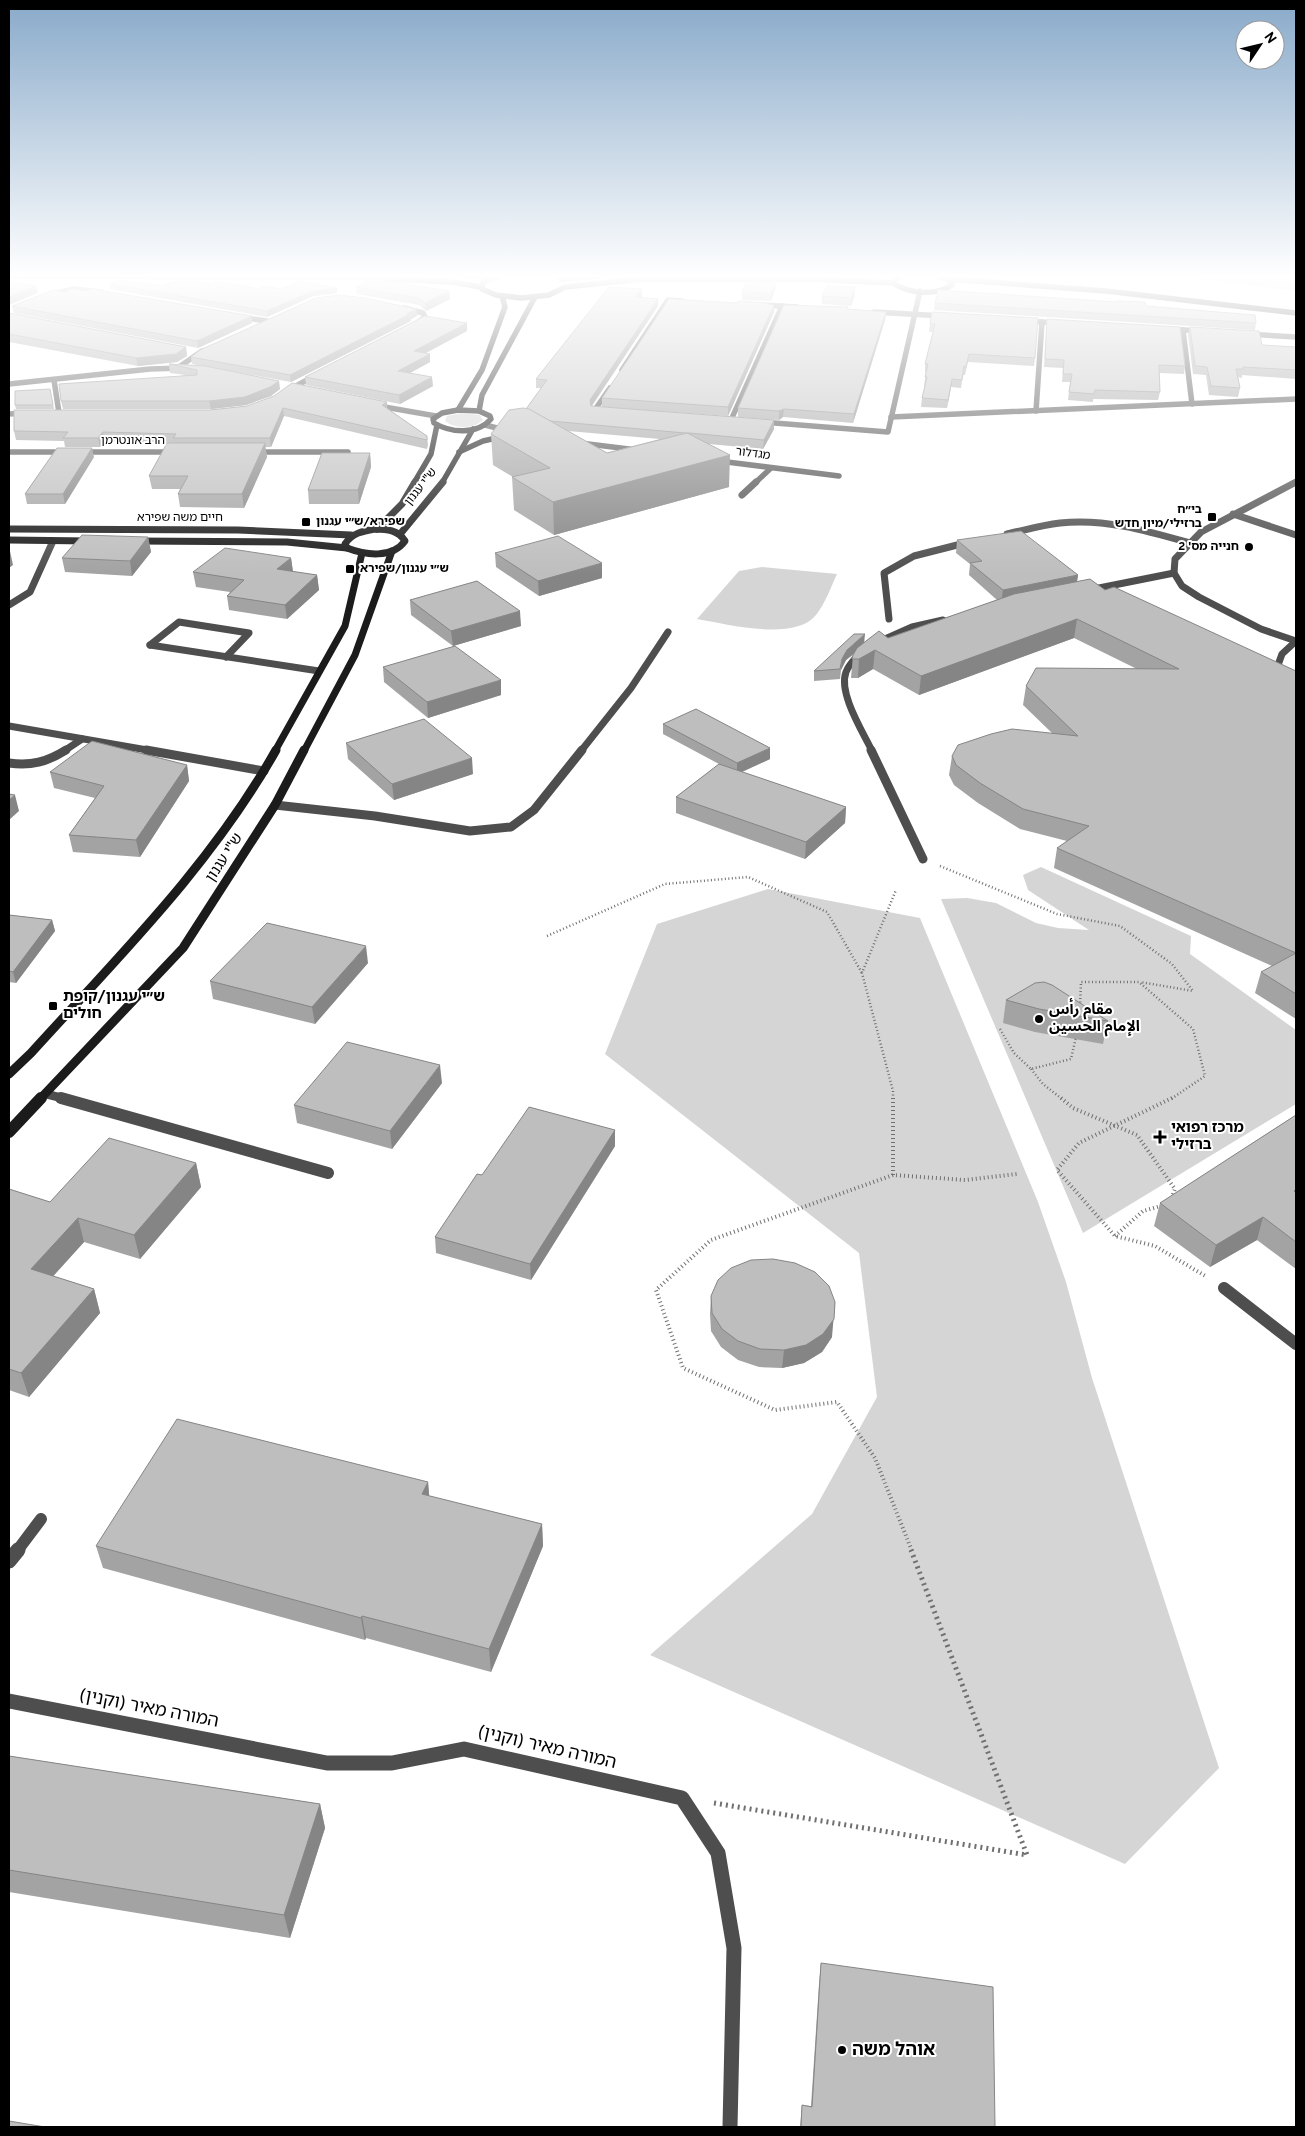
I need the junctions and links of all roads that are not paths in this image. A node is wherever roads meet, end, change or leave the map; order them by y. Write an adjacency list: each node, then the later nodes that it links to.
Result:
1 (96, 376): 10 (street)
2 (314, 376): 13 (street)
3 (479, 376): 19 (street)
4 (492, 376): 20 (street)
5 (618, 376): 26 (street)
6 (751, 376): 31 (street)
7 (900, 376): 29 (street)
8 (1038, 376): 21 (street)
9 (1189, 376): 18 (street)
10 (54, 380): 11 (street); 24 (street)
11 (9, 384)
12 (281, 386): 13 (street)
13 (290, 388): 14 (street); 15 (street)
14 (300, 390)
15 (279, 396)
16 (1296, 399): 18 (street)
17 (367, 404): 28 (street)
18 (1192, 404): 21 (street)
19 (458, 410): 20 (street); 28 (street)
20 (479, 411): 34 (street)
21 (1036, 411): 29 (street)
22 (34, 413): 27 (street)
23 (51, 413): 24 (street)
24 (59, 413): 25 (street)
25 (69, 413)
26 (614, 413)
27 (9, 414)
28 (436, 416): 35 (street, ש"י עגנון)
29 (891, 418): 33 (street)
30 (721, 420): 31 (street)
31 (731, 420): 32 (street)
32 (741, 421)
33 (751, 422)
34 (486, 425): 36 (street); 43 (street)
35 (437, 426): 36 (street); 51 (street, ש"י עגנון)
36 (473, 429): 43 (street, ש"י עגנון)
37 (572, 442): 38 (street)
38 (640, 450)
39 (9, 452): 40 (street, הרב אונטרמן)
40 (178, 452)
41 (248, 452): 42 (street)
42 (348, 452)
43 (459, 452): 52 (street, ש"י עגנון)
44 (714, 460): 45 (street, מגדלור)
45 (770, 468): 46 (street, מגדלור); 48 (street)
46 (839, 476)
47 (1296, 482): 49 (street)
48 (742, 495)
49 (1232, 514): 55 (street); 61 (street)
50 (9, 529): 53 (street, חיים משה שפירא)
51 (377, 529): 52 (street); 53 (street, חיים משה שפירא)
52 (400, 533): 63 (street, ש"י עגנון)
53 (350, 535): 62 (street)
54 (1000, 535): 61 (street)
55 (1296, 535)
56 (9, 540): 57 (street)
57 (53, 541): 58 (street); 67 (street)
58 (103, 541)
59 (132, 541): 62 (street, חיים משה שפירא)
60 (972, 541): 68 (street)
61 (1190, 543): 65 (street)
62 (347, 548): 64 (street, חיים משה שפירא)
63 (392, 551): 64 (street); 79 (street, ש"י עגנון)
64 (362, 553): 73 (street, ש"י עגנון)
65 (1174, 573): 66 (street); 71 (street)
66 (1080, 592)
67 (9, 605)
68 (889, 619)
69 (948, 619): 80 (street)
70 (668, 632): 79 (street)
71 (1296, 641): 74 (street)
72 (226, 657): 72 (street); 73 (street)
73 (319, 671): 78 (street, ש"י עגנון)
74 (1296, 679)
75 (9, 726): 76 (street)
76 (82, 739): 77 (street); 78 (street)
77 (9, 763)
78 (264, 771): 81 (street, ש"י עגנון)
79 (275, 805): 82 (street, ש"י עגנון)
80 (923, 859)
81 (9, 1074)
82 (46, 1094): 83 (street, ש"י עגנון); 84 (street)
83 (9, 1132)
84 (328, 1173)
85 (1224, 1288): 86 (street)
86 (1296, 1344)
87 (41, 1519): 88 (street)
88 (9, 1561)
89 (9, 1701): 90 (street, המורה מאיר (וקנין))
90 (730, 2127)

